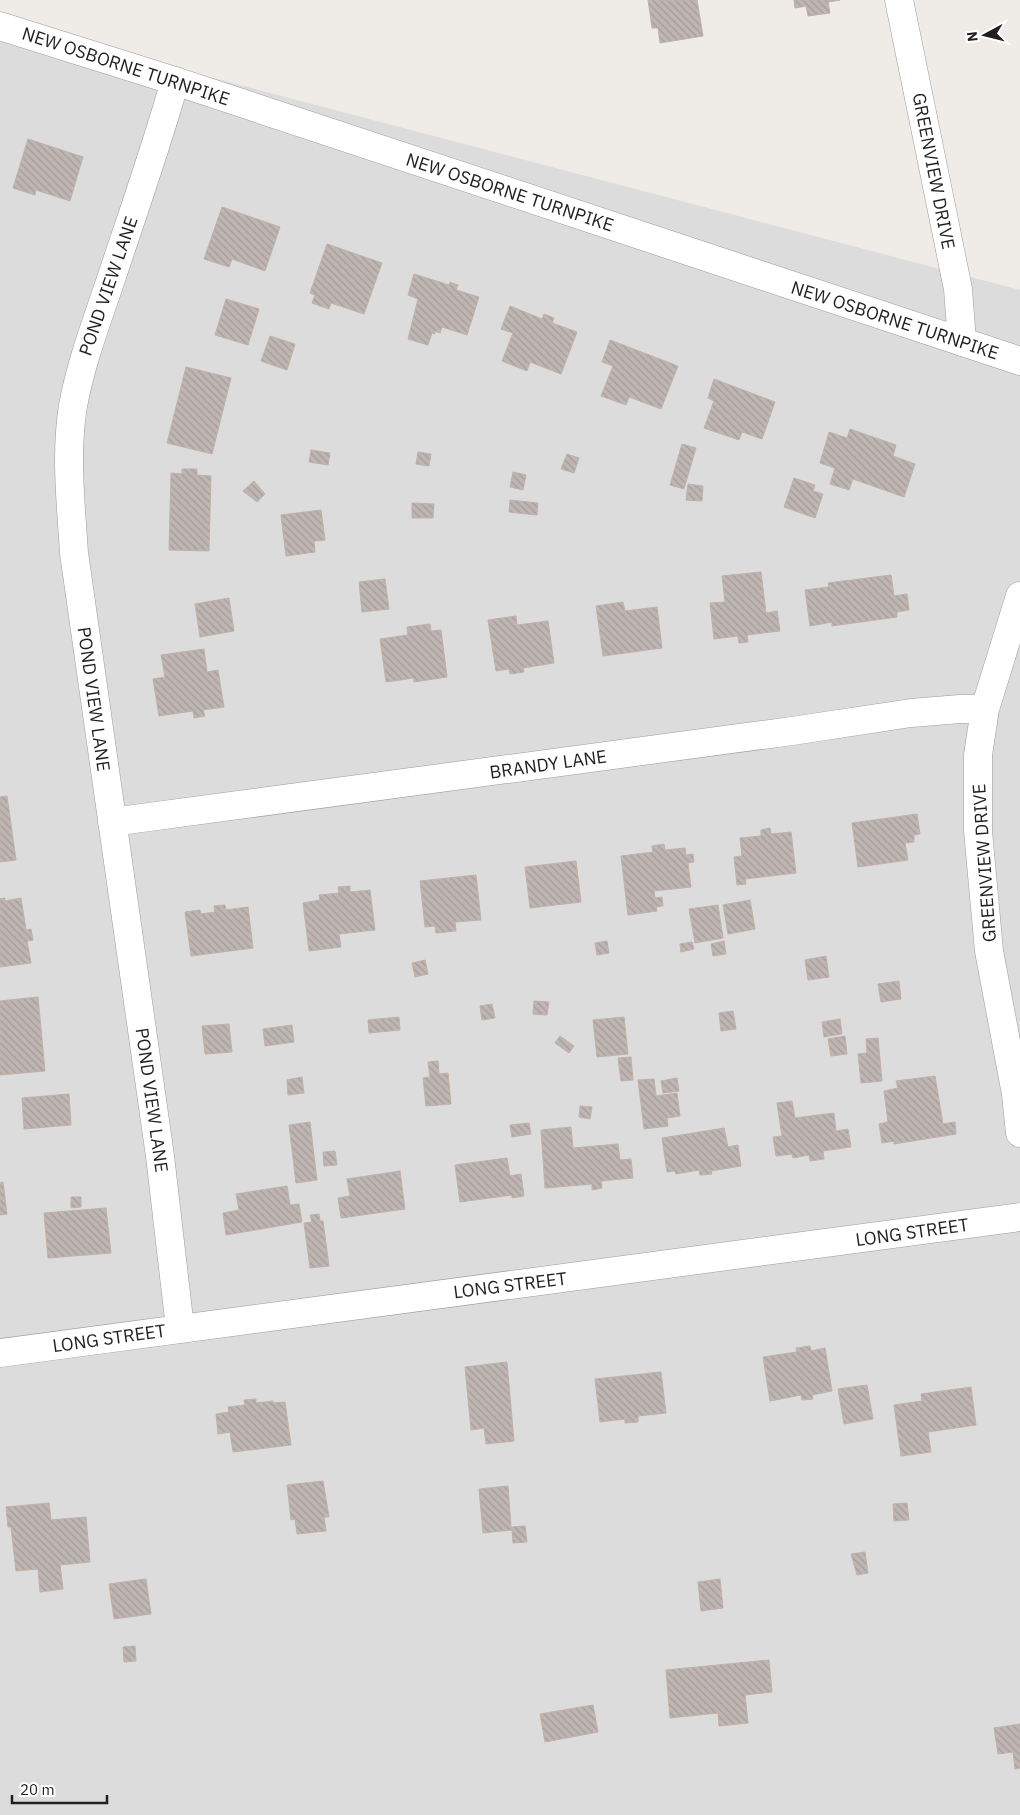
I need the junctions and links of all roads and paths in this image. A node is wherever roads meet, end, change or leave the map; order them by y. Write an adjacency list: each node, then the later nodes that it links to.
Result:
1 (899, 0): 4 (street, GREENVIEW DRIVE)
2 (0, 26): 3 (street, NEW OSBORNE TURNPIKE)
3 (175, 81): 4 (street, NEW OSBORNE TURNPIKE); 8 (street, POND VIEW LANE)
4 (962, 342): 5 (street, NEW OSBORNE TURNPIKE)
5 (1020, 361)
6 (1020, 596): 7 (street, GREENVIEW DRIVE)
7 (985, 709): 8 (street, BRANDY LANE); 9 (street, GREENVIEW DRIVE)
8 (112, 822): 11 (street, POND VIEW LANE)
9 (1020, 1133)
10 (1020, 1217): 11 (street, LONG STREET)
11 (180, 1328): 12 (street, LONG STREET)
12 (0, 1353)

